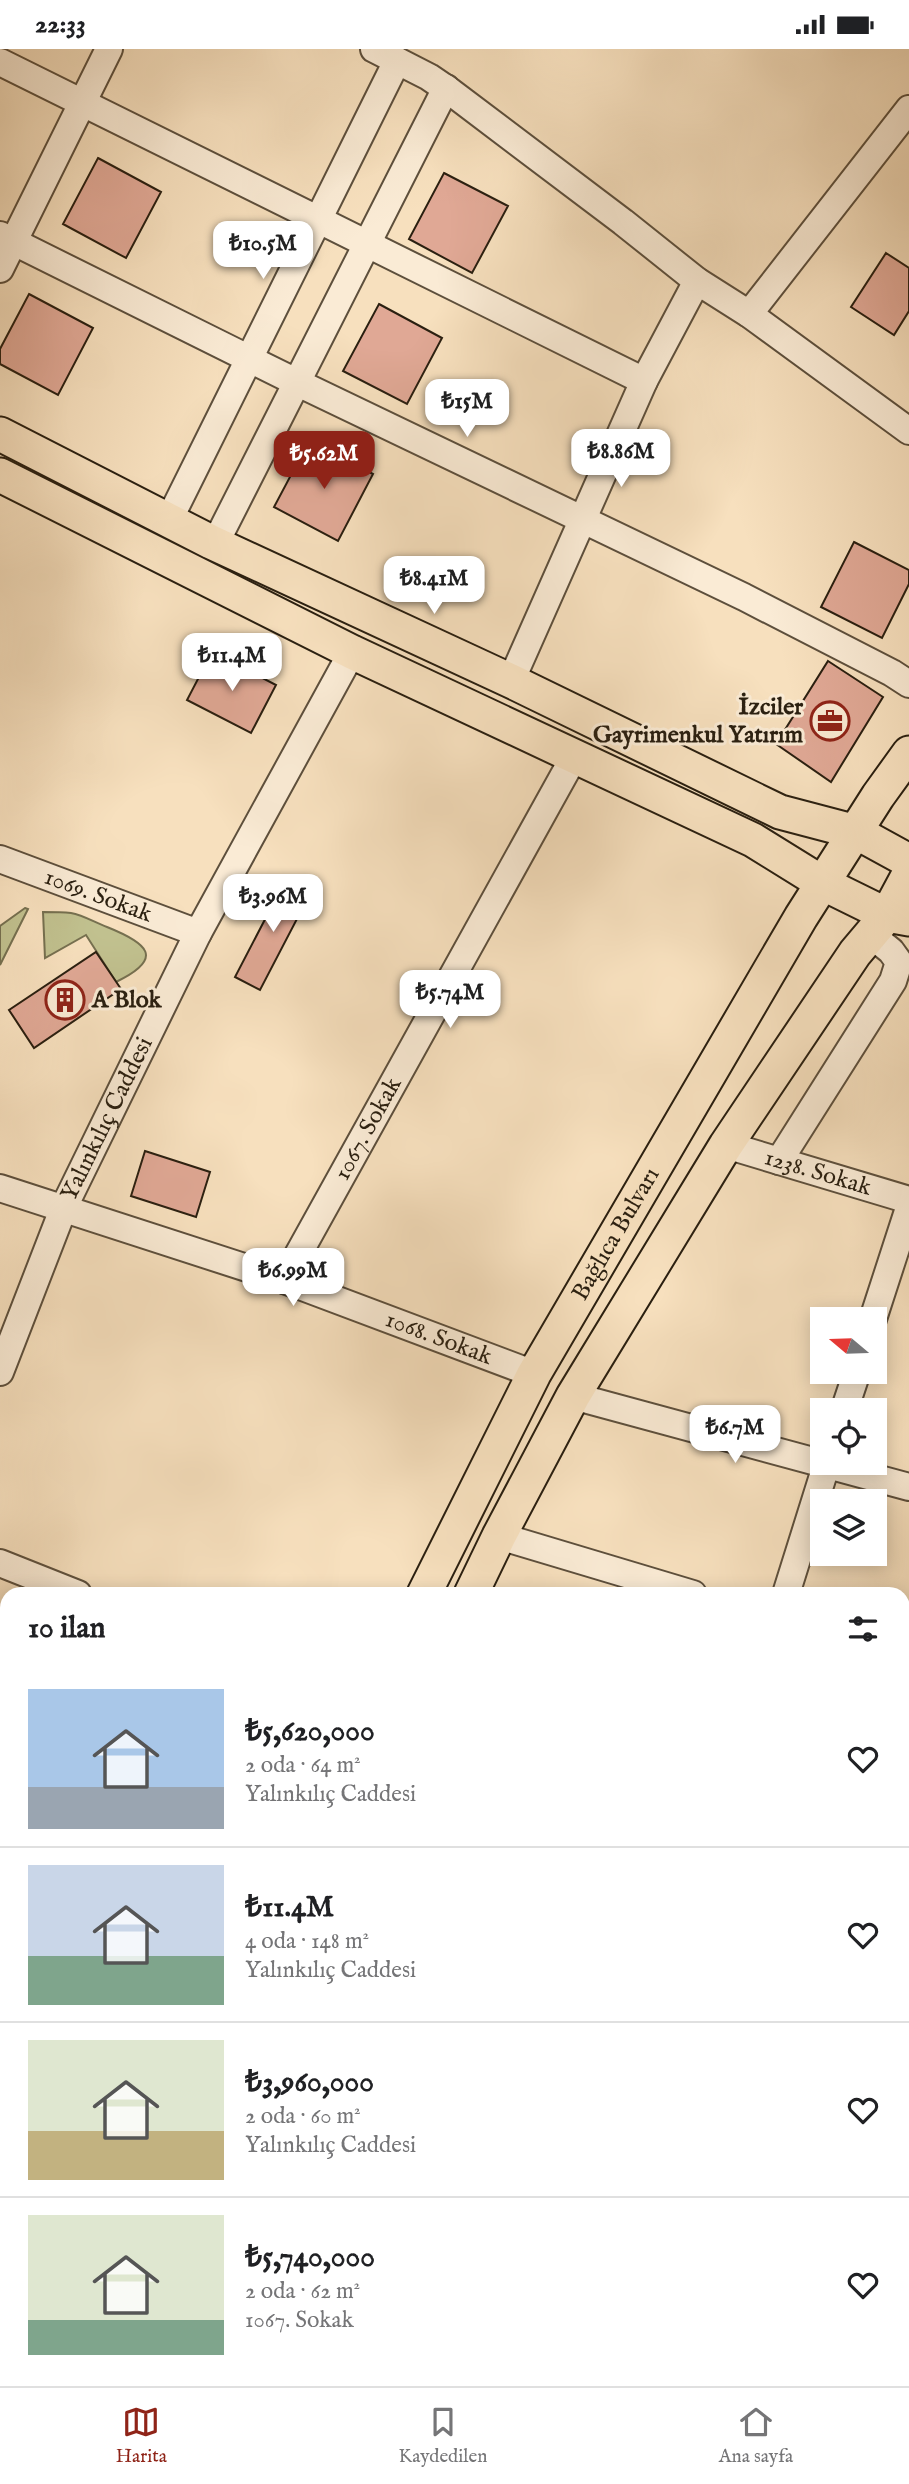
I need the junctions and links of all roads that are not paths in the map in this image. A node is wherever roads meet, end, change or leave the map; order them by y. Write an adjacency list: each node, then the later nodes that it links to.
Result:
1 (109, 49): 5 (street)
2 (385, 55): 4 (street); 7 (street)
3 (0, 62): 5 (street)
4 (446, 89): 9 (street); 11 (street)
5 (82, 103): 7 (street); 8 (street)
6 (909, 109): 12 (street)
7 (319, 221): 9 (street); 13 (street)
8 (7, 238): 10 (street); 13 (street)
9 (365, 244): 14 (street); 15 (street)
10 (0, 269)
11 (697, 281): 12 (street); 14 (street)
12 (749, 314): 16 (street)
13 (250, 359): 15 (street); 19 (street)
14 (643, 381): 20 (street)
15 (296, 383): 20 (street); 21 (street)
16 (907, 425)
17 (14, 441): 18 (street); 19 (main road)
18 (2, 481): 22 (main road)
19 (169, 520): 21 (main road)
20 (582, 521): 23 (street); 24 (street)
21 (215, 544): 23 (main road)
22 (352, 652): 26 (main road); 33 (street, Yalınkılıç Caddesi)
23 (510, 681): 27 (main road)
24 (909, 684)
25 (909, 753): 27 (main road)
26 (574, 757): 31 (main road); 40 (street, 1067. Sokak)
27 (856, 832): 29 (main road); 31 (main road, Bağlıca Bulvarı)
28 (0, 859): 33 (street, 1069. Sokak)
29 (909, 861)
30 (909, 874): 32 (main road, Bağlıca Bulvarı)
31 (824, 884): 32 (main road); 43 (main road, Bağlıca Bulvarı)
32 (889, 923): 34 (main road, Bağlıca Bulvarı); 35 (street)
33 (198, 933): 38 (street, Yalınkılıç Caddesi)
34 (726, 1145): 35 (street, 1238. Sokak); 44 (main road, Bağlıca Bulvarı)
35 (779, 1161): 37 (street, 1238. Sokak)
36 (0, 1188): 38 (street, 1068. Sokak)
37 (909, 1200)
38 (64, 1207): 40 (street, 1068. Sokak); 42 (street, Yalınkılıç Caddesi)
39 (909, 1208): 41 (street)
40 (285, 1280): 43 (street, 1068. Sokak)
41 (877, 1307)
42 (0, 1372)
43 (534, 1374): 52 (main road, Bağlıca Bulvarı)
44 (573, 1396): 45 (street); 49 (main road, Bağlıca Bulvarı)
45 (810, 1459)
46 (824, 1475): 55 (street)
47 (866, 1475): 48 (street)
48 (909, 1487)
49 (499, 1536): 53 (main road, Bağlıca Bulvarı); 54 (street)
50 (0, 1563): 51 (street)
51 (60, 1587)
52 (428, 1587)
53 (474, 1587)
54 (670, 1587)
55 (788, 1587)

